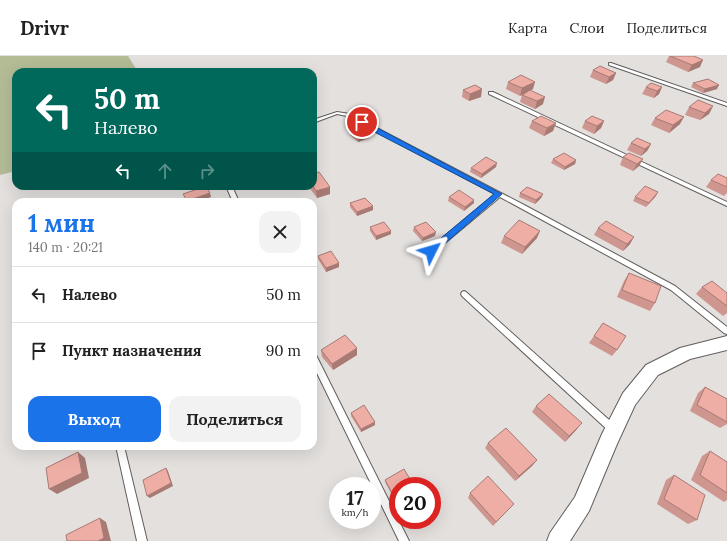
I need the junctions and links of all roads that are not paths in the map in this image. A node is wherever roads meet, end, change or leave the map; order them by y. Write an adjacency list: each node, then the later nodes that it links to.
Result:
1 (610, 64): 3 (lane)
2 (491, 94): 6 (lane)
3 (727, 105)
4 (317, 120): 5 (lane)
5 (499, 194): 7 (lane); 9 (lane)
6 (727, 204)
7 (431, 251)
8 (464, 294): 12 (lane)
9 (727, 331)
10 (727, 342): 12 (street)
11 (317, 365): 15 (lane)
12 (614, 430): 16 (street)
13 (121, 450): 14 (lane)
14 (142, 541)
15 (404, 541)
16 (558, 541)

